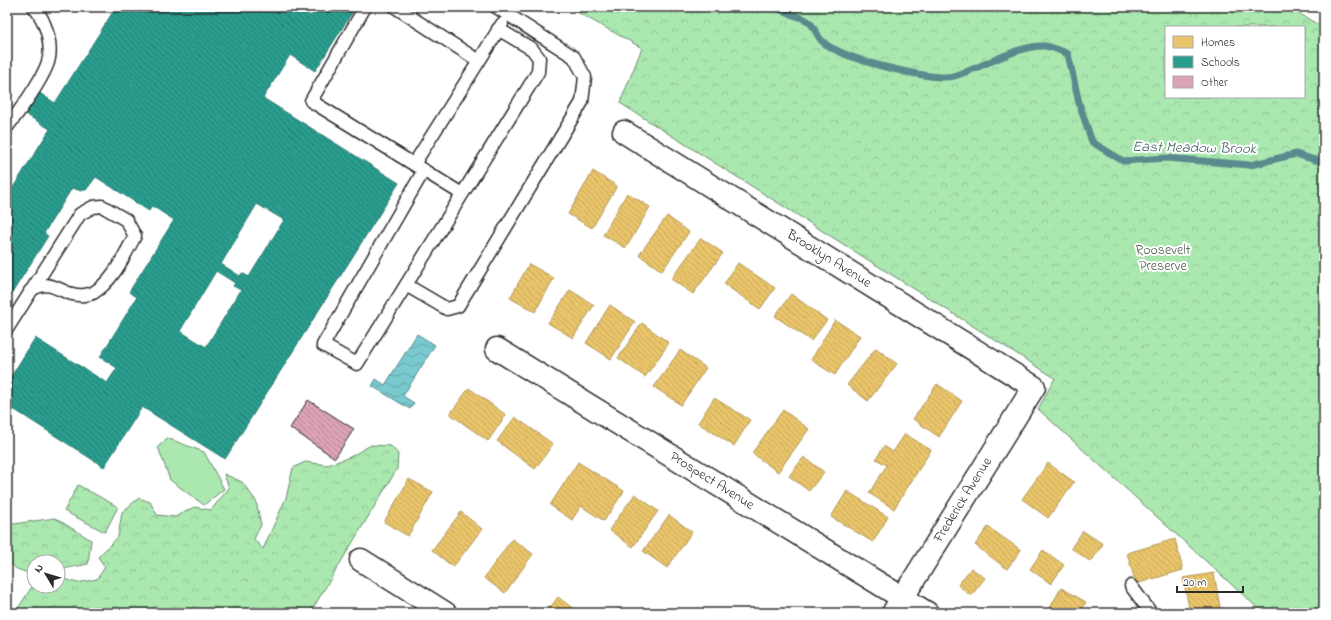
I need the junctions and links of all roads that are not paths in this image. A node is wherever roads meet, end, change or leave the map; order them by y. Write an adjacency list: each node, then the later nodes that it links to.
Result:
1 (34, 7): 8 (lane)
2 (365, 7): 10 (lane)
3 (395, 7): 7 (lane)
4 (496, 7): 5 (lane)
5 (507, 14): 6 (lane); 12 (lane)
6 (498, 29): 7 (lane); 11 (lane)
7 (478, 61): 10 (lane)
8 (7, 127)
9 (624, 132): 16 (street, Brooklyn Avenue)
10 (419, 167): 11 (lane); 12 (lane)
11 (462, 194): 12 (lane)
12 (406, 285)
13 (30, 292): 13 (lane); 14 (lane)
14 (7, 329)
15 (497, 349): 19 (street, Prospect Avenue)
16 (1034, 386): 19 (street, Frederick Avenue)
17 (361, 560): 20 (street)
18 (1131, 586): 22 (lane)
19 (898, 606): 21 (street, Prospect Avenue)
20 (446, 613)
21 (927, 613)
22 (1151, 613)

